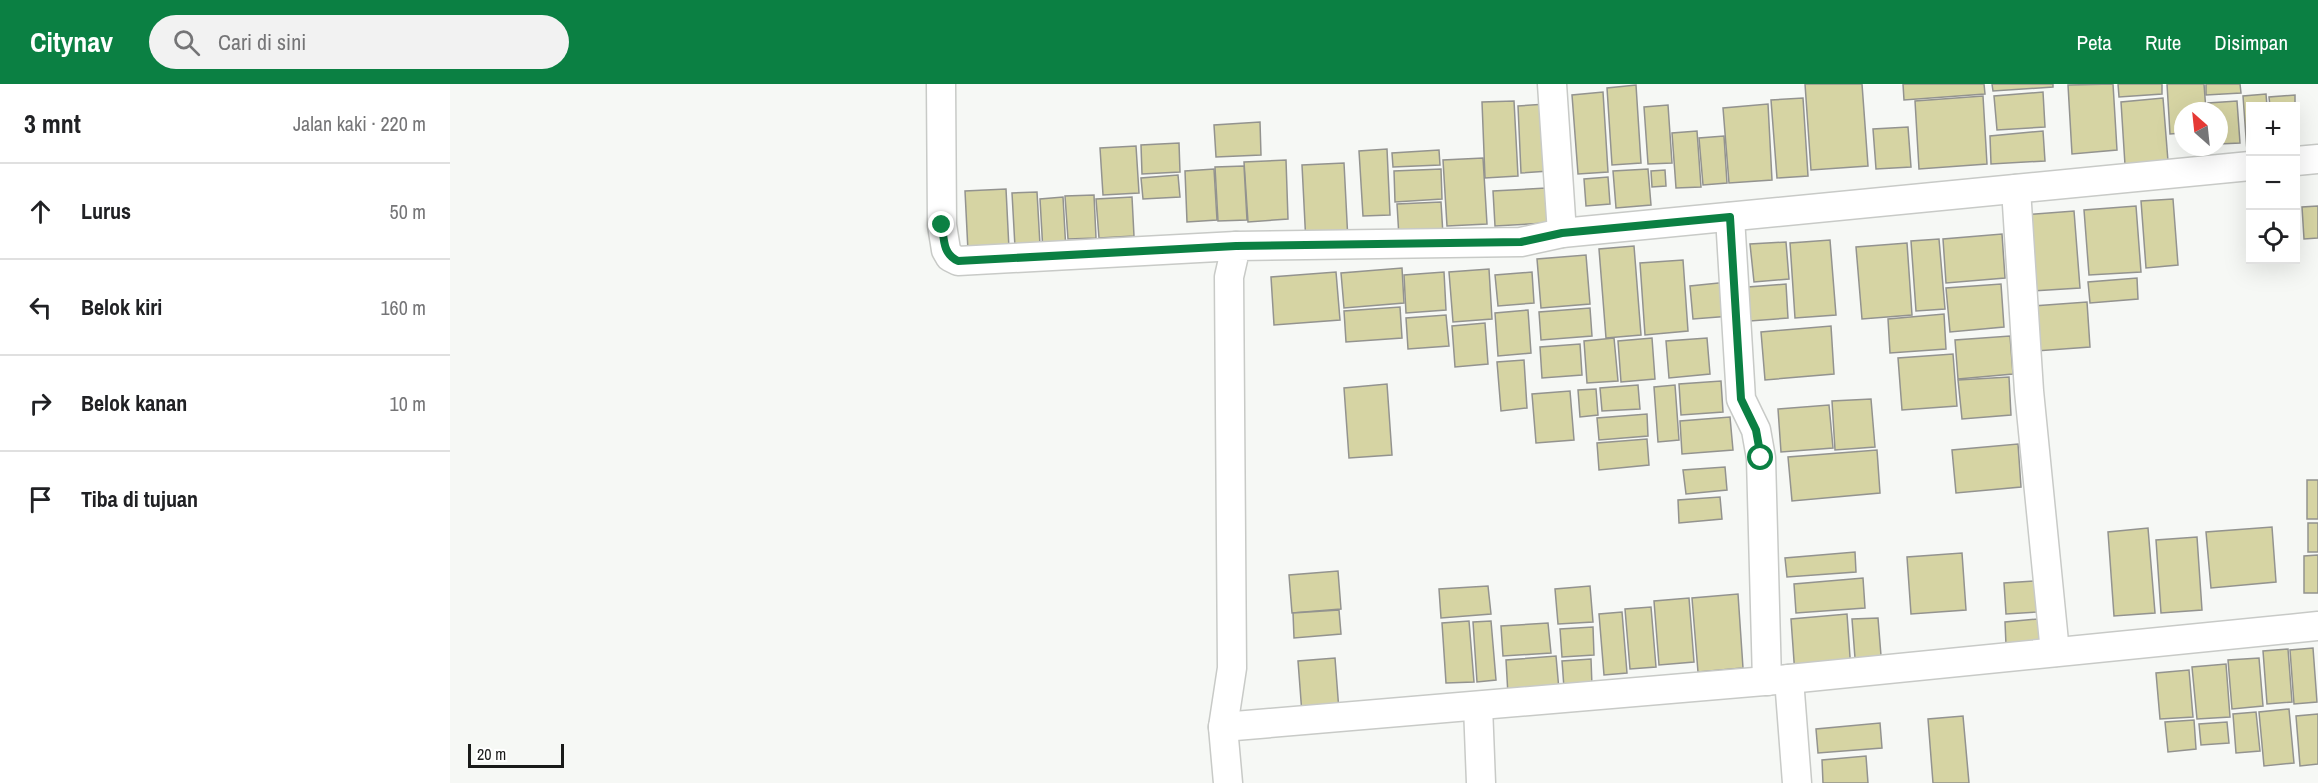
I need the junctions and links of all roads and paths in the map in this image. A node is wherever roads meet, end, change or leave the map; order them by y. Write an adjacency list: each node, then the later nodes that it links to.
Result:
1 (941, 84): 9 (street)
2 (1552, 84): 8 (street)
3 (2318, 159): 4 (street)
4 (2300, 161)
5 (2246, 166): 6 (street)
6 (2016, 189): 7 (street); 11 (street)
7 (1730, 217): 8 (street); 12 (street)
8 (1562, 233): 9 (street)
9 (1236, 246): 14 (street)
10 (2318, 626): 11 (street)
11 (2055, 652): 12 (street)
12 (1778, 680): 13 (street); 17 (street)
13 (1478, 706): 14 (street); 16 (street)
14 (1223, 727): 15 (street)
15 (1228, 783)
16 (1480, 783)
17 (1797, 783)

